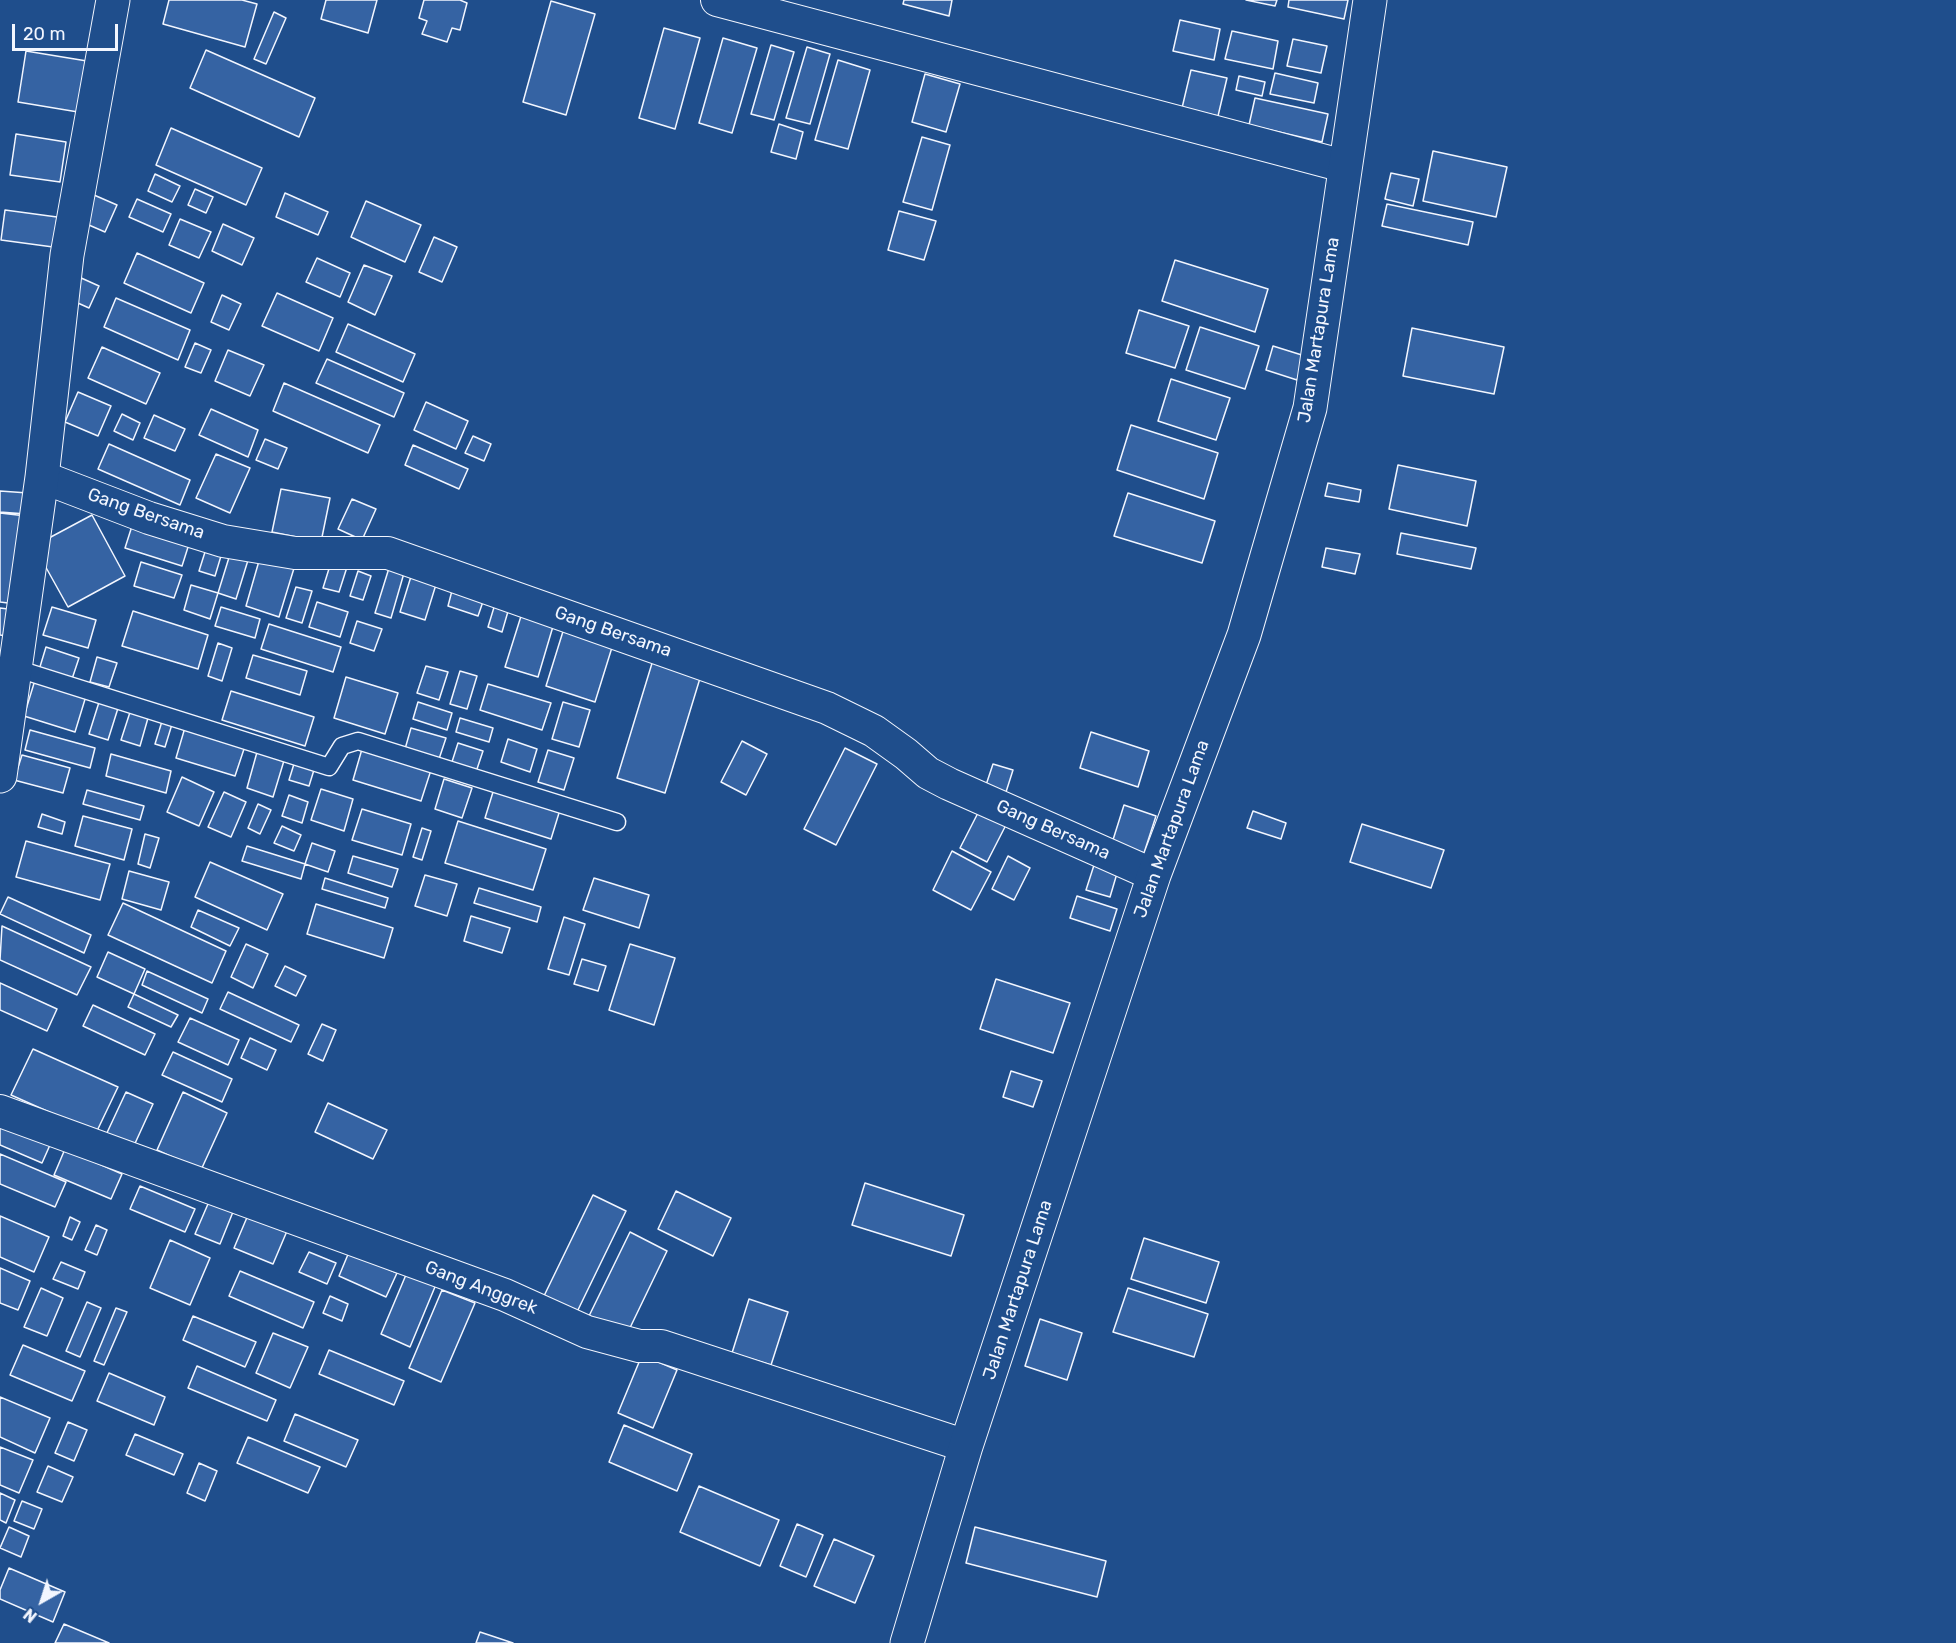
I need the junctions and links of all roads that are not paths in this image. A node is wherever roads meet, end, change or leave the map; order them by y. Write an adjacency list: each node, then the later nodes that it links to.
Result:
1 (113, 0): 5 (main road)
2 (717, 0): 4 (street)
3 (1370, 0): 4 (main road, Jalan Martapura Lama)
4 (1344, 166): 9 (main road, Jalan Martapura Lama)
5 (42, 477): 6 (main road); 9 (street, Gang Bersama)
6 (15, 668): 7 (main road); 8 (lane)
7 (0, 776)
8 (617, 822)
9 (1154, 875): 11 (main road, Jalan Martapura Lama)
10 (0, 1111): 11 (street, Gang Anggrek)
11 (966, 1446): 12 (main road, Jalan Martapura Lama)
12 (907, 1643)

